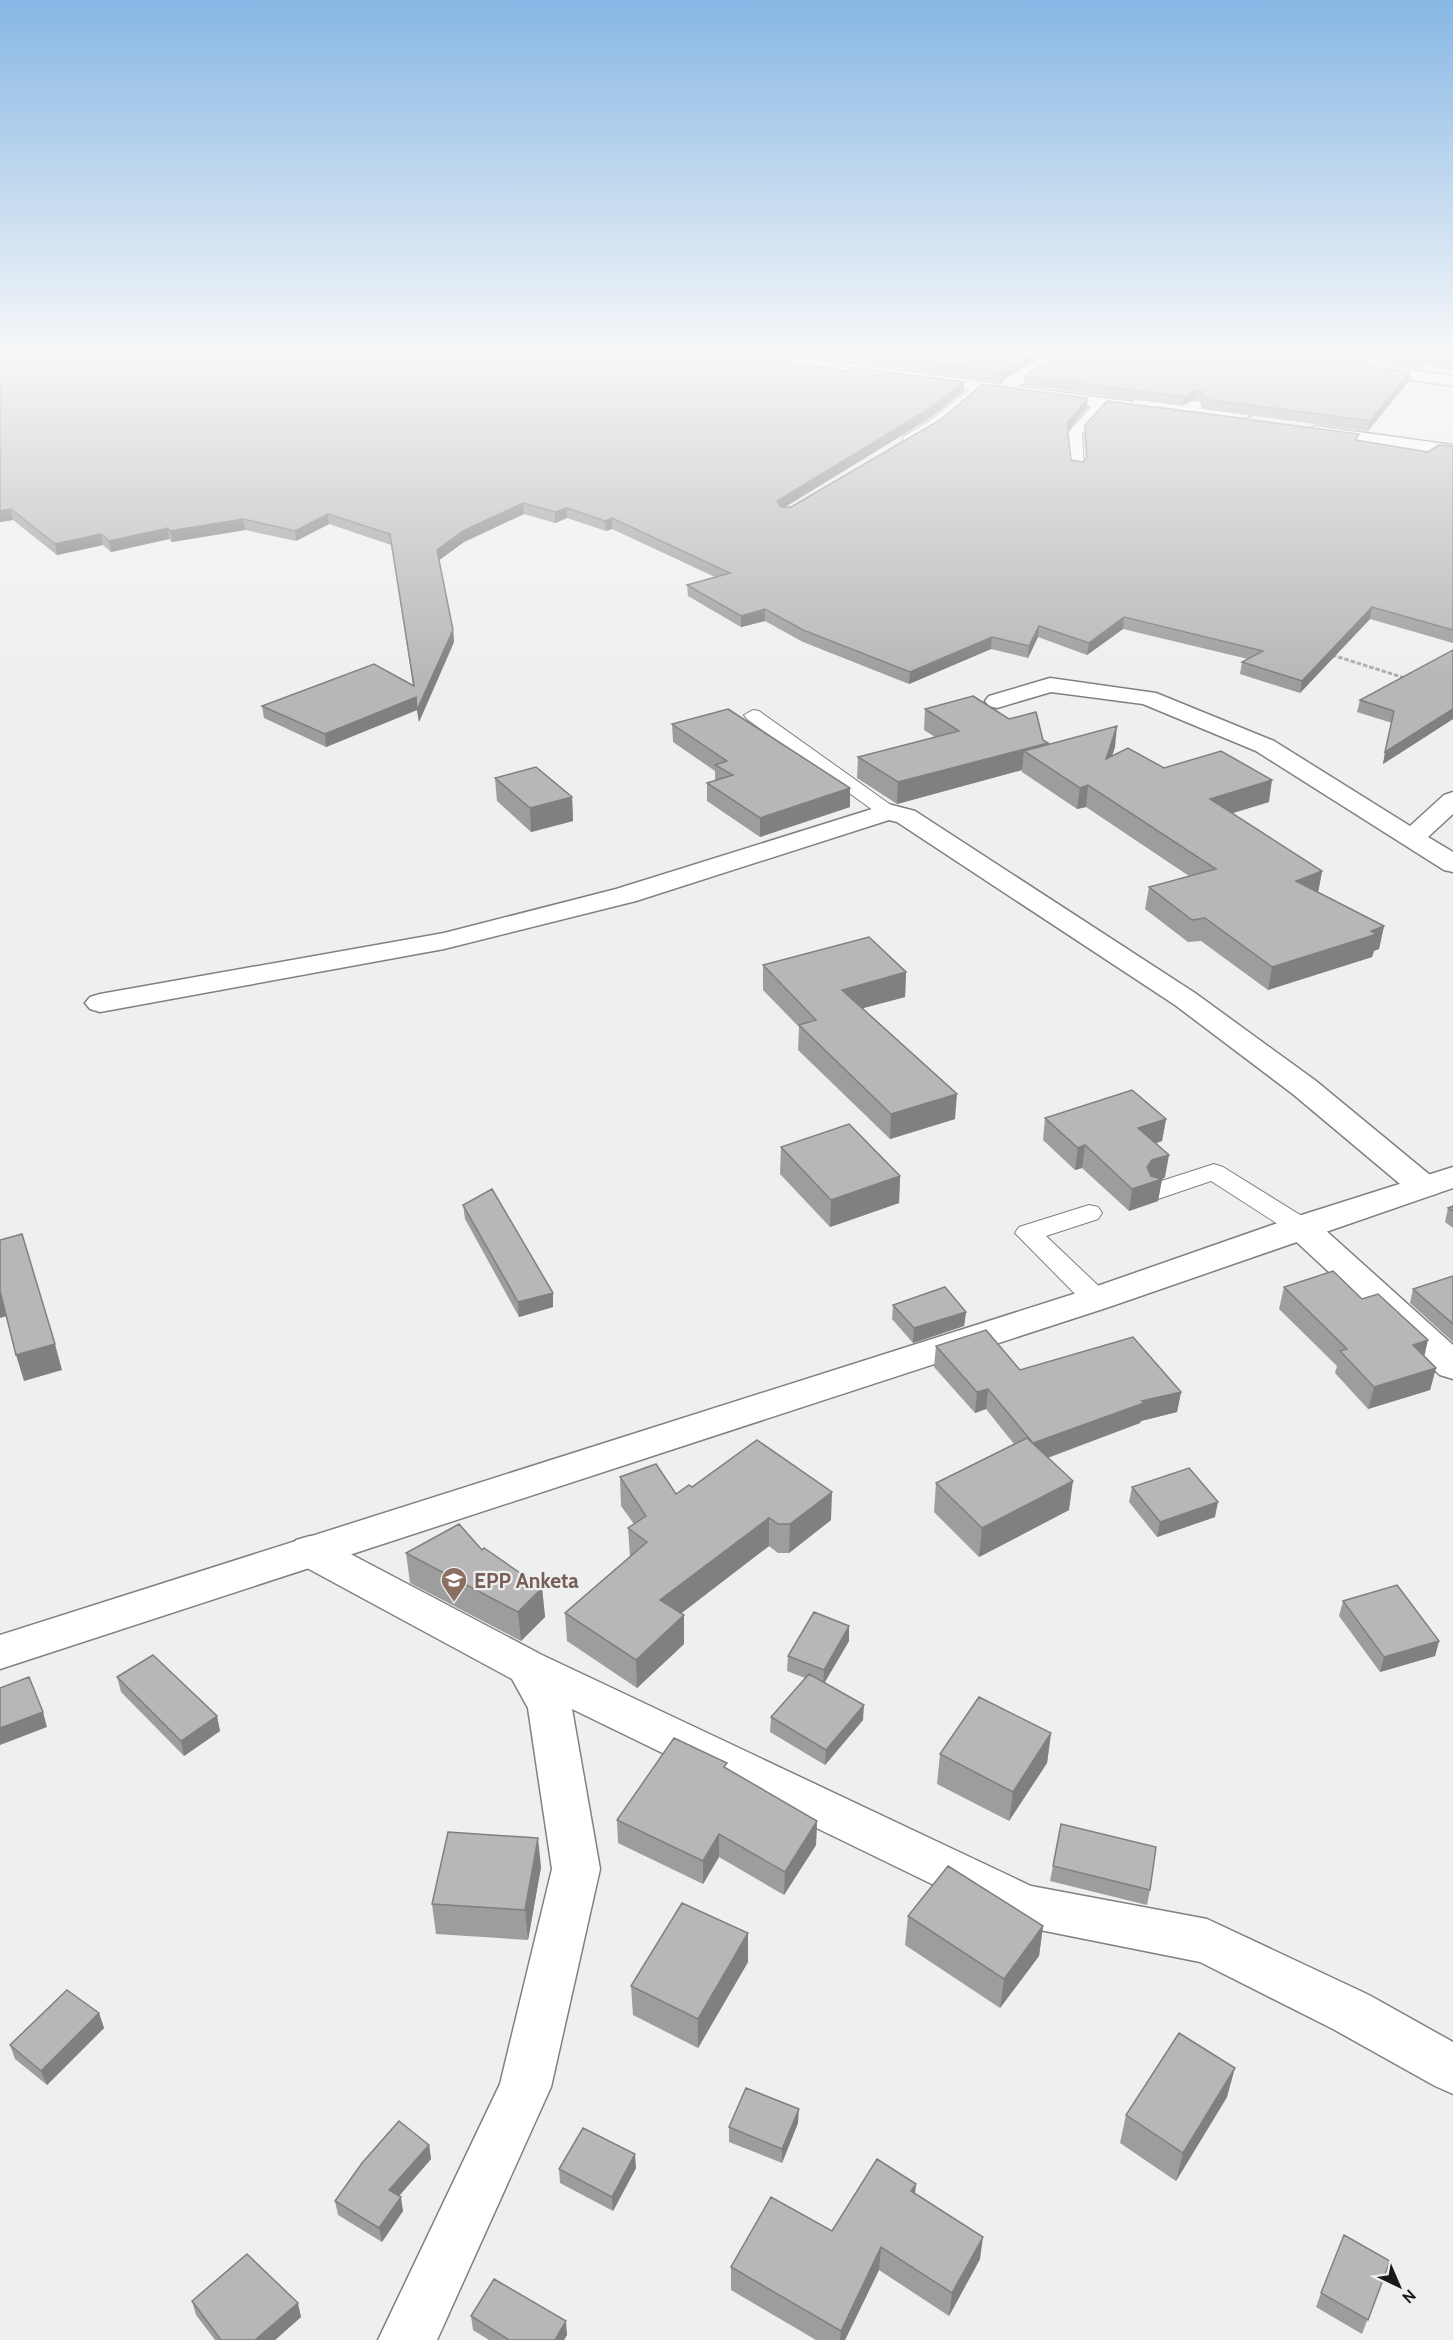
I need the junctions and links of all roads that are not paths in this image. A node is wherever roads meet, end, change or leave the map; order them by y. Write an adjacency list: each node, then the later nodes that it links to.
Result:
1 (1077, 460): 2 (lane)
2 (1077, 467)
3 (997, 701): 7 (street)
4 (753, 715): 6 (lane)
5 (1453, 800): 7 (street)
6 (888, 813): 9 (street); 10 (street)
7 (1412, 838): 8 (street)
8 (1453, 864)
9 (100, 1003)
10 (1439, 1182): 13 (street)
11 (1158, 1191): 13 (lane)
12 (1089, 1213): 14 (lane)
13 (1301, 1227): 14 (street); 15 (street)
14 (1096, 1299): 16 (street)
15 (1453, 1366)
16 (310, 1551): 17 (street); 18 (street)
17 (0, 1652)
18 (527, 1667): 19 (street); 20 (street)
19 (1453, 2069)
20 (407, 2340)

